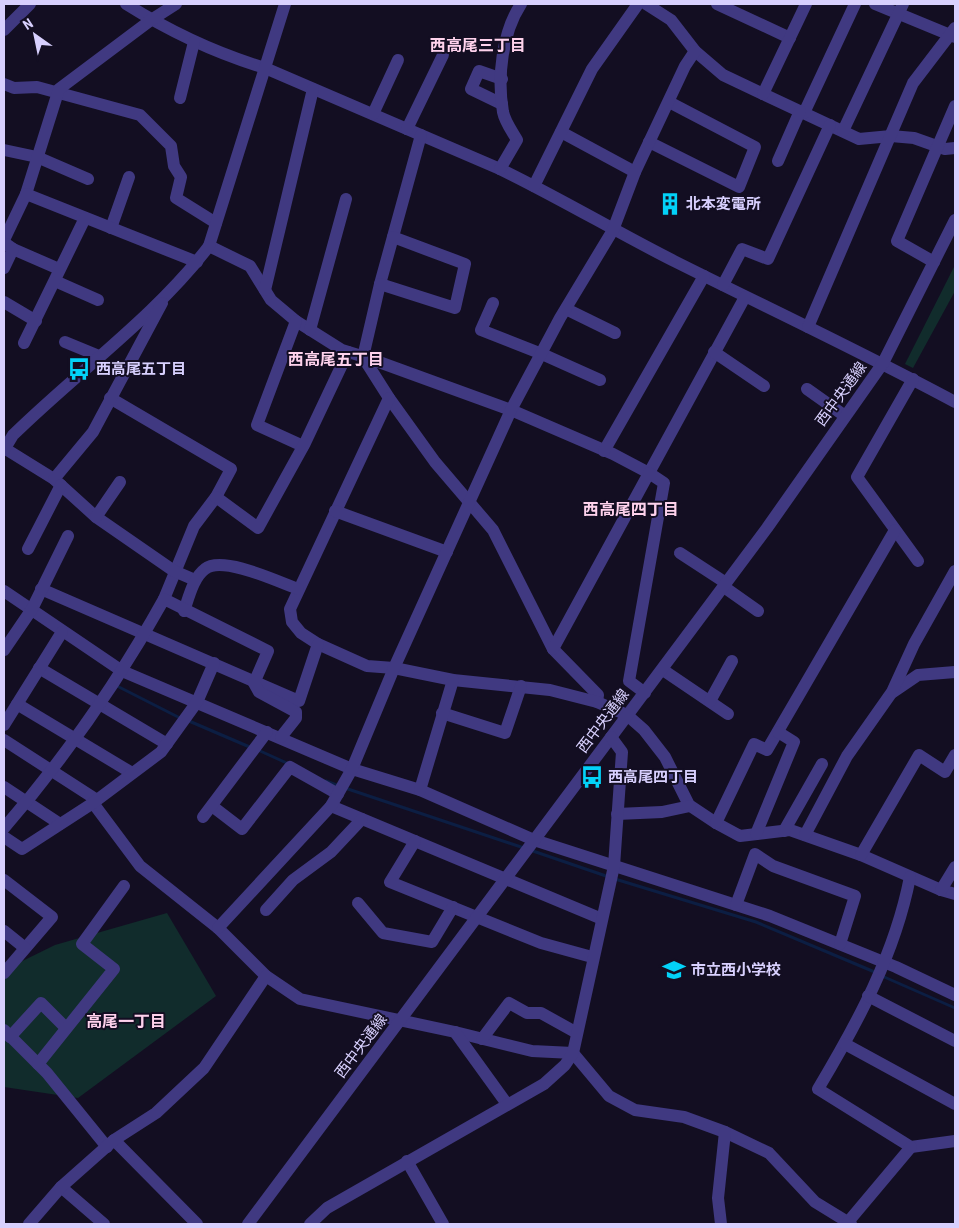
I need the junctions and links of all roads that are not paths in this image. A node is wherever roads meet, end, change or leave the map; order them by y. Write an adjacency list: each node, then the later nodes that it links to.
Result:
1 (30, 4): 14 (street)
2 (126, 4): 13 (street)
3 (176, 4): 13 (street)
4 (285, 4): 21 (street)
5 (522, 4): 22 (street)
6 (638, 4): 36 (street)
7 (646, 4): 18 (street)
8 (717, 4): 16 (street)
9 (806, 4): 16 (street)
10 (855, 4): 31 (street)
11 (875, 4): 12 (street)
12 (901, 9): 15 (street); 35 (street)
13 (151, 20): 17 (street); 25 (street)
14 (4, 30)
15 (953, 33): 38 (street)
16 (790, 38): 26 (street)
17 (194, 42): 21 (street); 27 (street)
18 (695, 51): 26 (street); 28 (street)
19 (444, 55): 34 (street)
20 (398, 60): 32 (street)
21 (265, 68): 24 (street); 54 (street)
22 (502, 78): 29 (street); 29 (street)
23 (4, 84): 25 (street)
24 (314, 89): 32 (street); 68 (street)
25 (57, 93): 43 (street); 54 (street)
26 (763, 94): 31 (street)
27 (180, 98)
28 (669, 102): 39 (street); 39 (street)
29 (502, 104): 45 (street)
30 (955, 106): 40 (street)
31 (802, 112): 33 (street); 44 (street)
32 (373, 114): 34 (street)
33 (830, 125): 35 (street); 66 (street)
34 (407, 129): 37 (street)
35 (843, 131): 38 (street)
36 (561, 132): 46 (street); 49 (street)
37 (421, 135): 45 (street); 57 (street)
38 (891, 136): 40 (street); 76 (street)
39 (649, 142): 46 (street)
40 (938, 147): 41 (street); 61 (street)
41 (955, 148)
42 (4, 150): 43 (street)
43 (37, 157): 48 (street); 50 (street)
44 (778, 161)
45 (500, 169): 49 (street)
46 (635, 172): 56 (street)
47 (129, 177): 55 (street)
48 (88, 178)
49 (534, 186): 56 (street)
50 (26, 194): 52 (street); 58 (street)
51 (346, 199): 77 (street)
52 (85, 218): 55 (street); 63 (street)
53 (955, 220): 61 (street, 西中央通線)
54 (216, 223): 59 (street)
55 (111, 228): 60 (street)
56 (613, 230): 64 (street); 73 (street)
57 (393, 237): 65 (street); 65 (street)
58 (7, 244): 62 (street); 63 (street)
59 (209, 246): 60 (street); 68 (street)
60 (197, 262): 67 (street)
61 (934, 262): 86 (street, 西中央通線)
62 (4, 268)
63 (57, 275): 70 (street); 74 (street)
64 (704, 276): 66 (street); 98 (street)
65 (380, 284): 85 (street)
66 (723, 285): 69 (street)
67 (170, 289): 84 (street); 91 (street)
68 (265, 290): 75 (street)
69 (745, 297): 76 (street); 82 (street)
70 (98, 300)
71 (4, 302): 74 (street)
72 (493, 303): 83 (street)
73 (566, 309): 78 (street); 83 (street)
74 (36, 321): 80 (street)
75 (296, 321): 77 (street); 96 (street)
76 (808, 327): 86 (street)
77 (310, 330): 81 (street)
78 (615, 333)
79 (65, 342): 84 (street)
80 (24, 344)
81 (348, 352): 85 (street); 96 (street)
82 (714, 352): 89 (street); 99 (street)
83 (542, 354): 88 (street); 94 (street)
84 (99, 356): 97 (street)
85 (363, 357): 92 (street); 94 (street)
86 (883, 363): 87 (street); 95 (street, 西中央通線)
87 (913, 379): 93 (street); 106 (street)
88 (600, 380)
89 (764, 386)
90 (807, 389): 95 (street)
91 (110, 398): 100 (street); 102 (street)
92 (389, 398): 103 (street); 104 (street)
93 (955, 402)
94 (510, 410): 98 (street); 103 (street)
95 (845, 416): 115 (street, 西中央通線)
96 (303, 446): 102 (street)
97 (4, 449): 100 (street)
98 (604, 450): 99 (street)
99 (649, 473): 126 (street); 139 (street)
100 (58, 482): 105 (street); 108 (street)
101 (120, 482): 105 (street)
102 (216, 497): 112 (street)
103 (470, 502): 109 (street); 126 (street)
104 (335, 511): 109 (street); 117 (street)
105 (96, 517): 112 (street)
106 (895, 530): 111 (street); 150 (street)
107 (68, 536): 116 (street)
108 (28, 549)
109 (447, 552): 131 (street)
110 (680, 553): 115 (street)
111 (918, 561)
112 (174, 571): 114 (street); 119 (street)
113 (955, 571): 138 (street)
114 (195, 580): 117 (street); 121 (street)
115 (725, 585): 122 (street); 132 (street, 西中央通線)
116 (41, 589): 120 (street); 124 (street)
117 (298, 589): 125 (street)
118 (4, 591): 120 (street)
119 (164, 599): 121 (street); 124 (street)
120 (32, 609): 123 (street); 127 (street)
121 (184, 611): 136 (street)
122 (758, 611)
123 (62, 632): 130 (street); 133 (street)
124 (145, 633): 129 (street); 133 (street)
125 (318, 644): 131 (street); 136 (street)
126 (553, 649): 141 (street)
127 (4, 650)
128 (732, 661): 142 (street)
129 (214, 664): 136 (street); 140 (street)
130 (39, 668): 143 (street); 144 (street)
131 (394, 668): 135 (street); 159 (street)
132 (663, 670): 139 (street, 西中央通線); 142 (street)
133 (122, 671): 140 (street); 144 (street)
134 (955, 672): 138 (street)
135 (453, 680): 137 (street); 145 (street)
136 (255, 681): 152 (street)
137 (521, 686): 141 (street); 145 (street)
138 (892, 692): 176 (street)
139 (645, 693): 147 (street, 西中央通線)
140 (197, 702): 149 (street); 155 (street)
141 (597, 702): 147 (street)
142 (710, 702): 146 (street)
143 (17, 704): 148 (street); 151 (street)
144 (98, 705): 151 (street); 155 (street)
145 (442, 713): 162 (street)
146 (728, 714)
147 (627, 715): 153 (street, 西中央通線); 167 (street)
148 (4, 725)
149 (267, 732): 152 (street); 166 (street)
150 (778, 732): 171 (street); 175 (street)
151 (74, 737): 158 (street); 160 (street)
152 (281, 737): 159 (street)
153 (611, 737): 168 (street); 178 (street, 西中央通線)
154 (4, 740): 158 (street)
155 (166, 744): 160 (street)
156 (955, 755): 180 (street)
157 (822, 764): 174 (street)
158 (50, 769): 164 (street); 165 (street)
159 (352, 769): 162 (street); 163 (street)
160 (132, 773): 165 (street)
161 (4, 787): 164 (street)
162 (420, 790): 178 (street)
163 (335, 800): 166 (street); 170 (street); 195 (street)
164 (27, 801): 172 (street); 173 (street)
165 (95, 801): 172 (street); 195 (street)
166 (212, 806): 169 (street)
167 (690, 806): 168 (street); 171 (street)
168 (617, 814): 181 (street)
169 (203, 817)
170 (362, 818): 179 (street); 192 (street)
171 (716, 823): 175 (street)
172 (60, 824): 177 (street)
173 (4, 828)
174 (784, 830): 175 (street); 176 (street)
175 (756, 834)
176 (805, 835): 180 (street)
177 (4, 837)
178 (534, 840): 181 (street); 185 (street, 西中央通線)
179 (415, 841): 185 (street); 191 (street)
180 (861, 855): 183 (street)
181 (614, 866): 190 (street); 194 (street)
182 (955, 867): 187 (street)
183 (910, 877): 187 (street); 200 (street)
184 (4, 880): 198 (street)
185 (504, 880): 193 (street, 西中央通線); 194 (street)
186 (124, 886): 206 (street)
187 (941, 890): 188 (street)
188 (955, 894)
189 (358, 903): 191 (street)
190 (736, 906): 197 (street); 197 (street)
191 (453, 907): 193 (street)
192 (266, 910)
193 (477, 917): 199 (street); 205 (street, 西中央通線)
194 (602, 919): 199 (street)
195 (218, 928): 202 (street)
196 (4, 931): 198 (street)
197 (840, 944): 200 (street)
198 (25, 948): 201 (street)
199 (592, 957): 209 (street)
200 (885, 963): 203 (street); 204 (street)
201 (4, 973)
202 (266, 976): 205 (street); 219 (street)
203 (955, 995)
204 (868, 996): 211 (street); 212 (street)
205 (401, 1020): 207 (street); 227 (street, 西中央通線)
206 (66, 1028): 208 (street); 214 (street)
207 (454, 1032): 210 (street); 215 (street)
208 (7, 1033): 214 (street)
209 (577, 1033): 210 (street); 213 (street)
210 (482, 1038): 213 (street)
211 (955, 1041)
212 (845, 1044): 216 (street); 220 (street)
213 (573, 1053): 215 (street); 217 (street)
214 (38, 1064): 219 (street)
215 (507, 1104): 221 (street)
216 (955, 1104)
217 (725, 1132): 223 (street); 230 (street)
218 (955, 1141): 220 (street)
219 (110, 1144): 222 (street); 226 (street)
220 (912, 1147): 223 (street)
221 (407, 1161): 228 (street); 229 (street)
222 (61, 1187): 224 (street); 225 (street)
223 (849, 1223)
224 (29, 1224)
225 (104, 1224)
226 (197, 1224)
227 (248, 1224)
228 (310, 1224)
229 (444, 1224)
230 (721, 1224)

